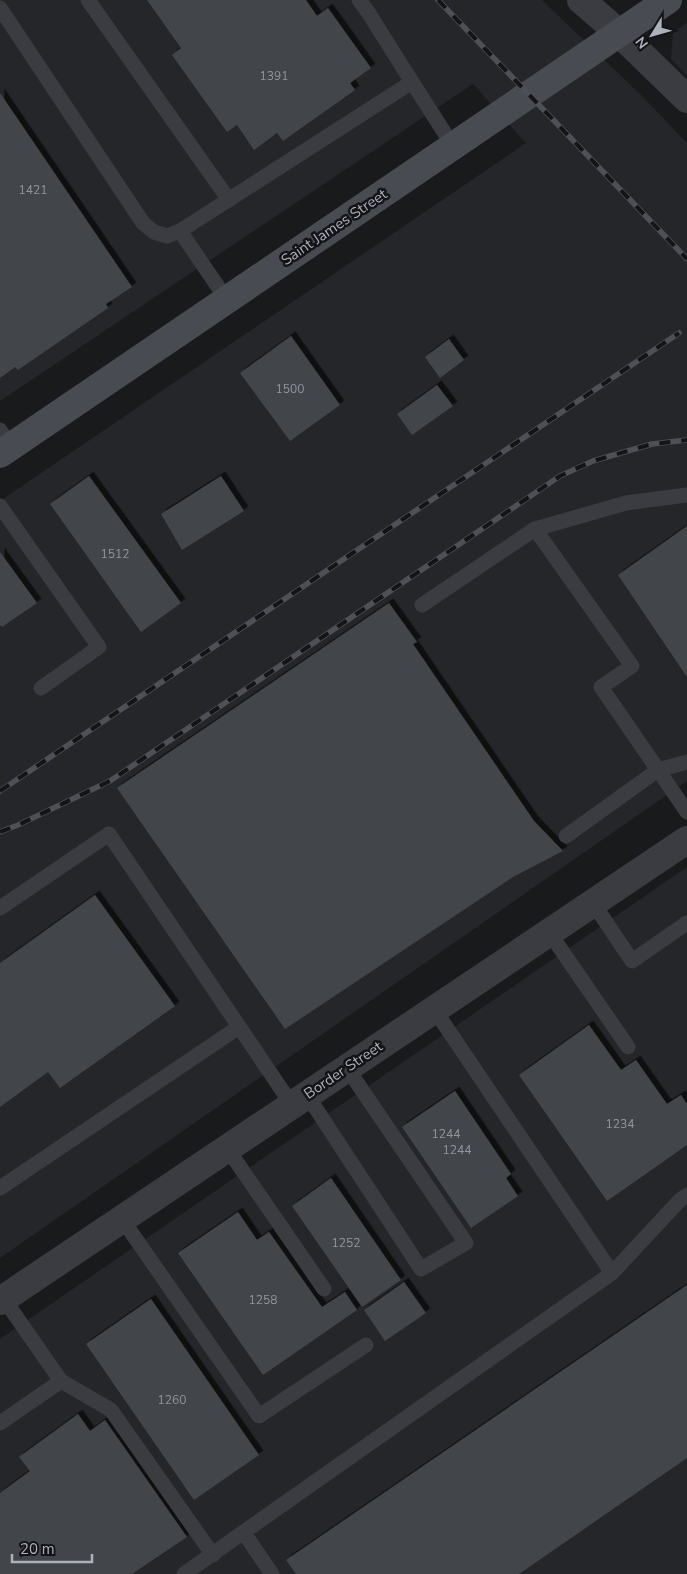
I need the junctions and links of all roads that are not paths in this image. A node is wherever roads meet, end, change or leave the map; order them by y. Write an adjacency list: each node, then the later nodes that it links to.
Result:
1 (88, 0): 10 (lane)
2 (359, 0): 7 (lane)
3 (581, 0): 6 (street)
4 (668, 0): 6 (main road, Saint James Street)
5 (0, 8): 11 (lane)
6 (619, 32): 8 (street); 9 (main road, Saint James Street)
7 (412, 82): 9 (lane); 10 (lane)
8 (687, 99)
9 (453, 146): 12 (main road, Saint James Street)
10 (229, 200): 11 (lane)
11 (180, 231): 12 (lane)
12 (227, 300): 13 (main road, Saint James Street)
13 (4, 444)
14 (687, 495): 16 (lane)
15 (0, 506): 18 (lane)
16 (535, 530): 17 (lane); 20 (lane)
17 (422, 605)
18 (41, 688)
19 (687, 762): 20 (lane)
20 (658, 770): 21 (lane); 22 (lane)
21 (687, 812)
22 (566, 836)
23 (687, 840): 24 (street, Border Street)
24 (593, 903): 26 (lane); 27 (street, Border Street)
25 (0, 908): 29 (lane)
26 (687, 923)
27 (549, 932): 28 (street, Border Street); 30 (lane)
28 (434, 1009): 31 (street, Border Street); 37 (lane)
29 (239, 1027): 32 (lane); 34 (lane)
30 (628, 1047)
31 (347, 1068): 32 (street, Border Street); 32 (lane)
32 (299, 1100): 33 (street, Border Street)
33 (227, 1148): 36 (street, Border Street); 38 (lane)
34 (0, 1188)
35 (687, 1195): 37 (lane)
36 (122, 1219): 39 (street, Border Street); 40 (lane)
37 (612, 1272): 43 (lane)
38 (324, 1289)
39 (2, 1300): 41 (lane)
40 (366, 1345)
41 (61, 1381): 42 (lane); 44 (lane)
42 (0, 1423)
43 (244, 1533): 44 (lane); 46 (lane)
44 (213, 1555): 45 (lane)
45 (184, 1574)
46 (272, 1574)

